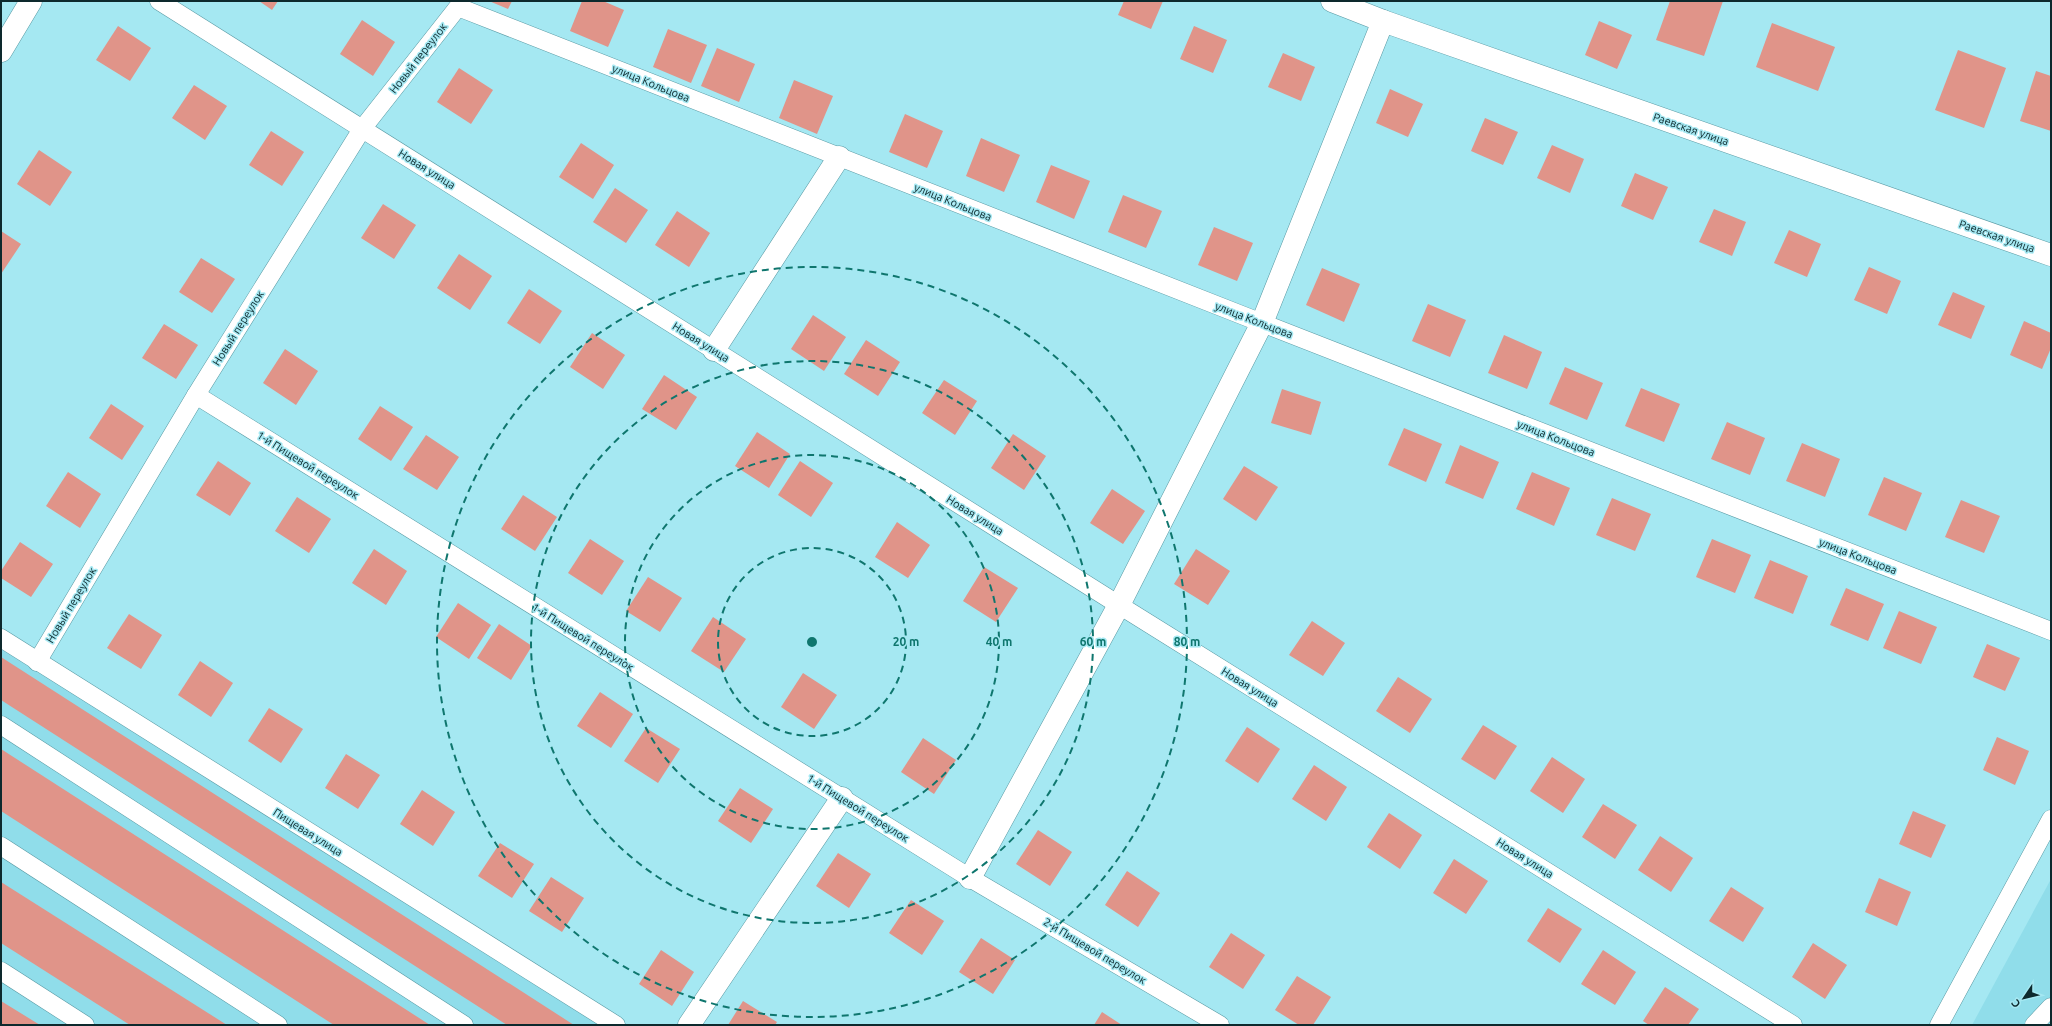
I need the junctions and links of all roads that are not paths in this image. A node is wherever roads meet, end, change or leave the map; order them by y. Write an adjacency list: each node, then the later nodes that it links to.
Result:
1 (31, 1): 6 (street)
2 (159, 1): 7 (lane, Новая улица)
3 (1332, 1): 5 (street, Раевская улица)
4 (458, 7): 7 (lane, Новый переулок); 8 (lane, улица Кольцова)
5 (1383, 21): 9 (street, Раевская улица); 10 (street)
6 (1, 51)
7 (362, 129): 11 (lane, Новая улица); 12 (lane, Новый переулок)
8 (839, 157): 10 (lane, улица Кольцова); 11 (street)
9 (2051, 255)
10 (1262, 324): 13 (street); 14 (lane, улица Кольцова)
11 (714, 350): 13 (lane, Новая улица)
12 (196, 395): 16 (lane, Новый переулок); 18 (lane, 1-й Пищевой переулок)
13 (1118, 605): 21 (street); 30 (lane, Новая улица)
14 (2051, 631)
15 (1, 638): 16 (lane, Пищевая улица)
16 (37, 662): 27 (lane, Пищевая улица)
17 (1, 725): 26 (lane)
18 (842, 798): 21 (lane, 1-й Пищевой переулок); 28 (street)
19 (2051, 819): 31 (lane)
20 (1, 846): 25 (lane)
21 (970, 878): 29 (lane, 2-й Пищевой переулок)
22 (1, 971): 24 (lane)
23 (2051, 1007): 32 (lane)
24 (85, 1025)
25 (278, 1025)
26 (464, 1025)
27 (616, 1025)
28 (689, 1025)
29 (1220, 1025)
30 (1793, 1025)
31 (1939, 1025)
32 (2034, 1025)

